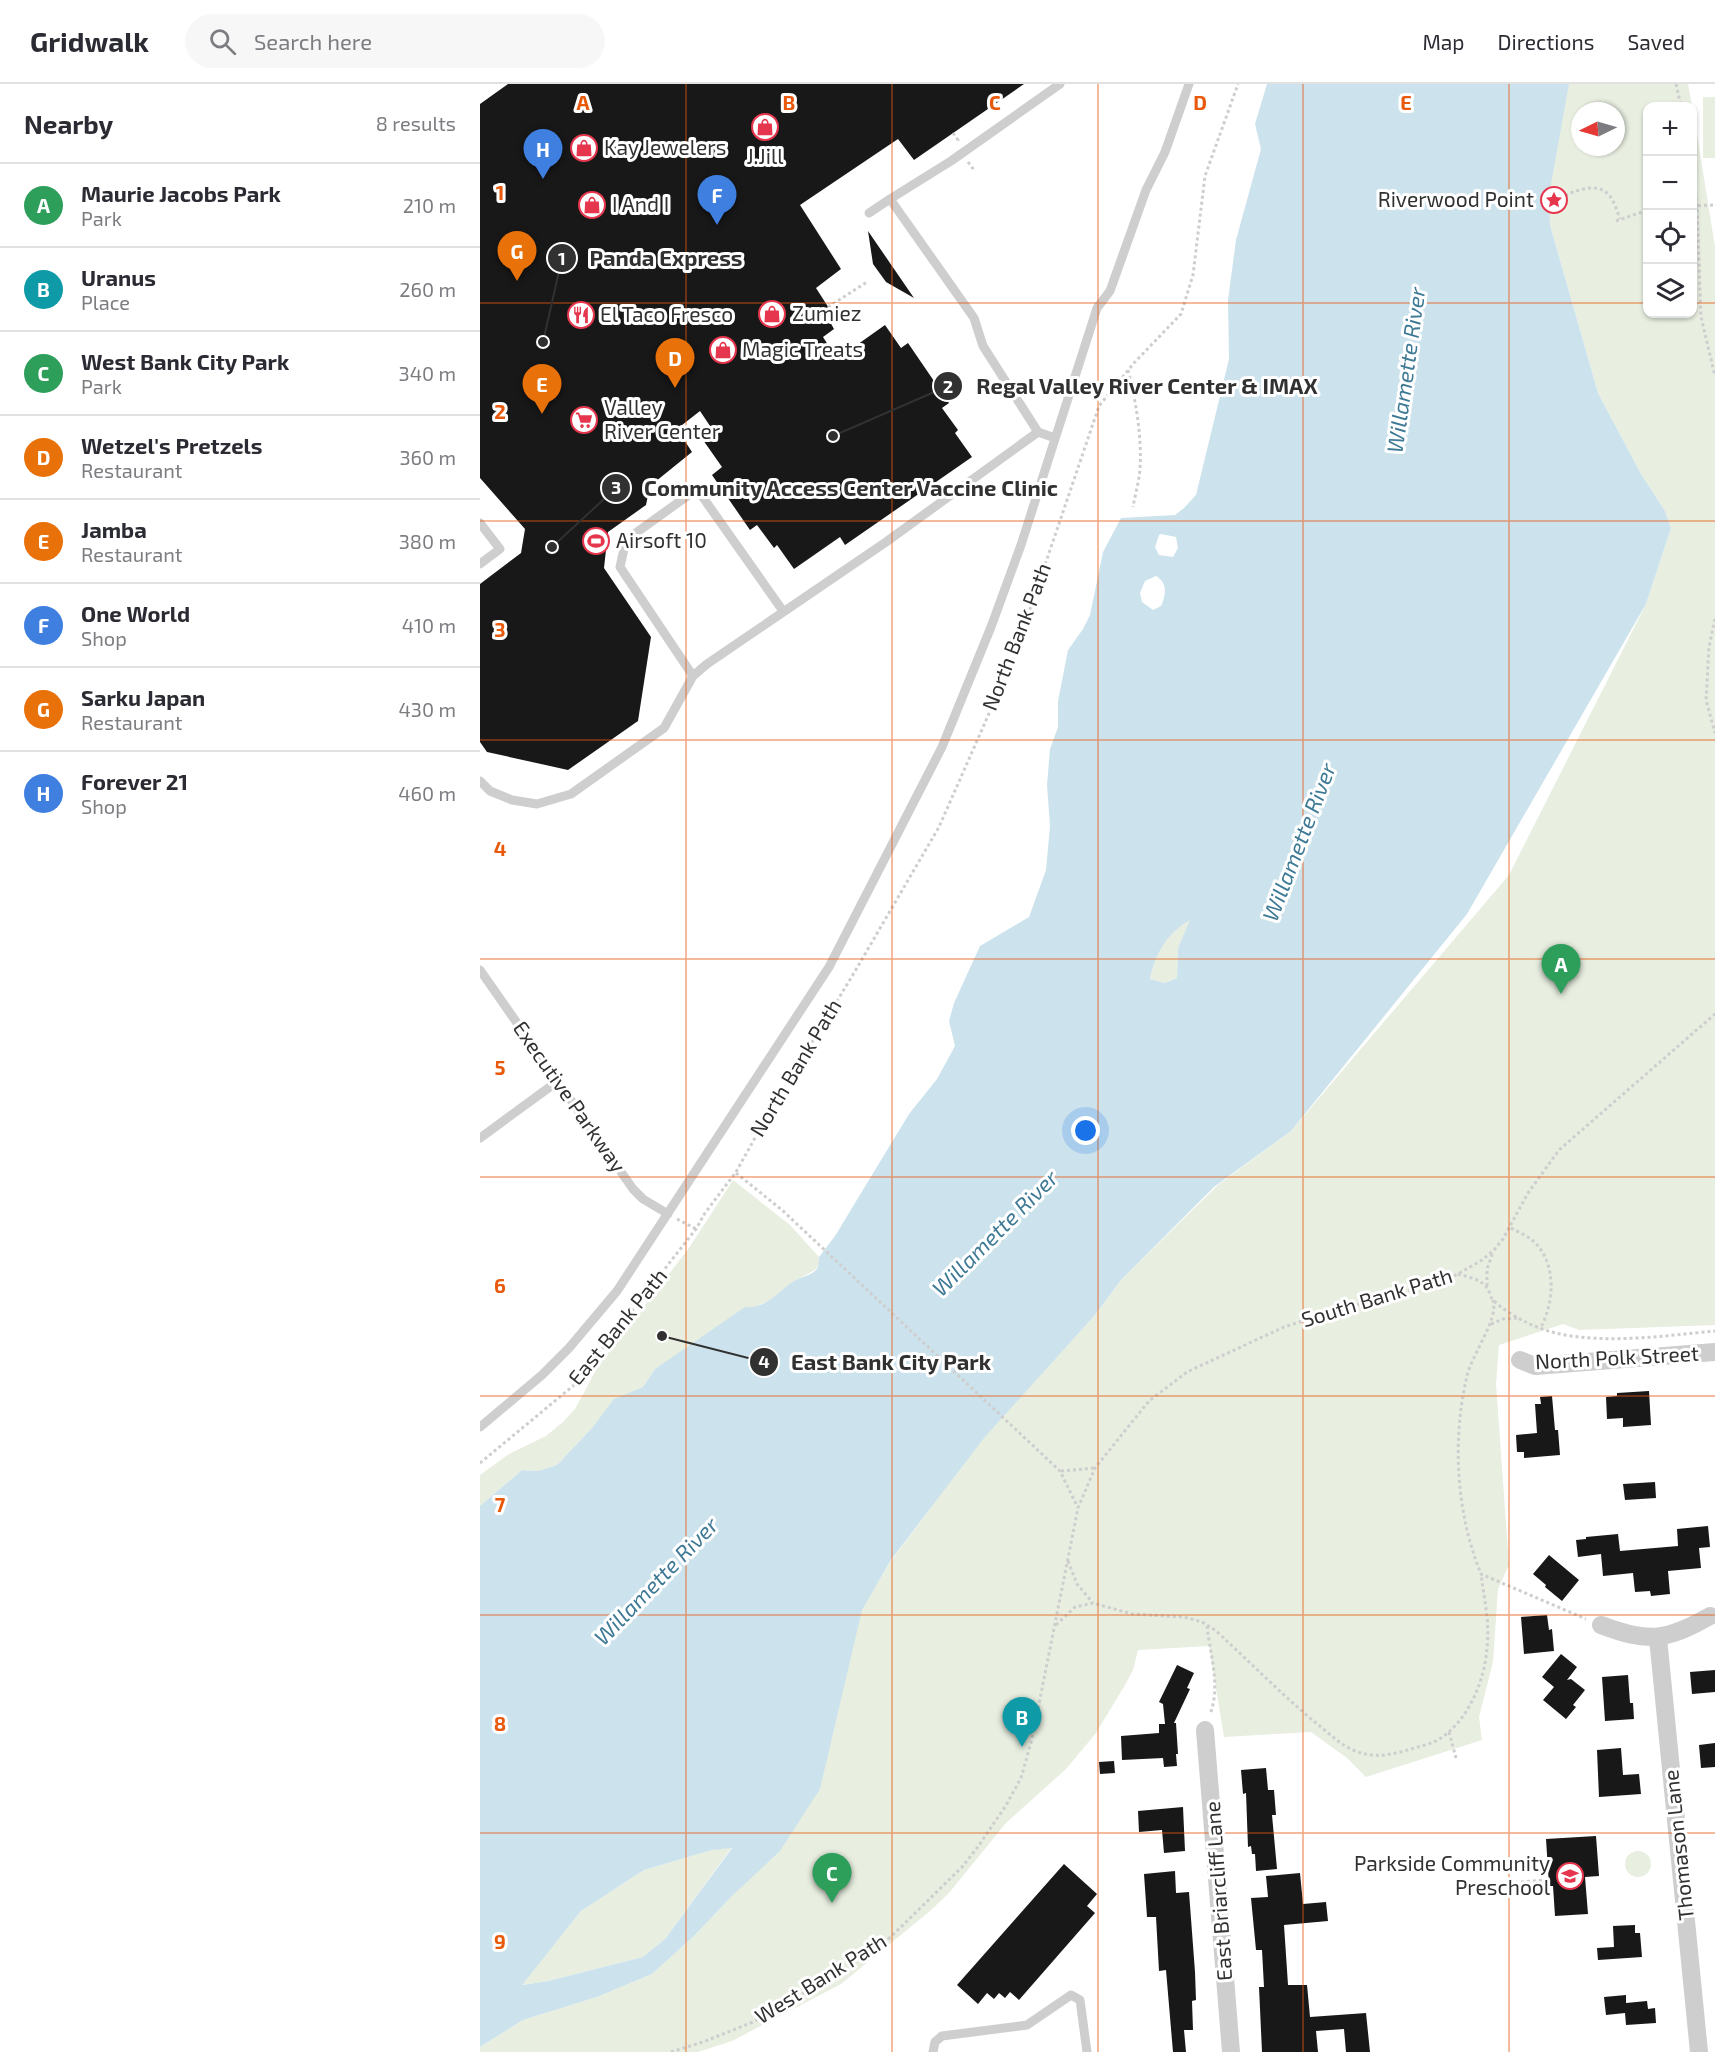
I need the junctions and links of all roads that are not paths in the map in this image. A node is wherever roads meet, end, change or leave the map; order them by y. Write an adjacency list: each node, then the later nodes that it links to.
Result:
1 (1060, 84): 3 (lane)
2 (1189, 84): 6 (lane)
3 (890, 199): 4 (lane); 5 (lane)
4 (869, 213)
5 (1038, 432): 6 (lane); 9 (lane)
6 (1055, 438): 15 (lane)
7 (480, 522): 8 (lane)
8 (480, 564)
9 (783, 611): 10 (lane); 10 (lane)
10 (693, 676): 11 (lane)
11 (480, 781)
12 (480, 970): 13 (lane, Executive Parkway)
13 (558, 1081): 14 (lane); 15 (lane, Executive Parkway)
14 (480, 1138)
15 (668, 1214): 18 (lane)
16 (1715, 1352): 17 (street, North Polk Street)
17 (1520, 1360)
18 (480, 1426)
19 (1710, 1616): 21 (street)
20 (1601, 1625): 21 (street)
21 (1658, 1638): 26 (street, Thomason Lane)
22 (1205, 1730): 25 (street, East Briarcliff Lane)
23 (933, 2052): 24 (lane)
24 (1087, 2052)
25 (1231, 2052)
26 (1699, 2052)

